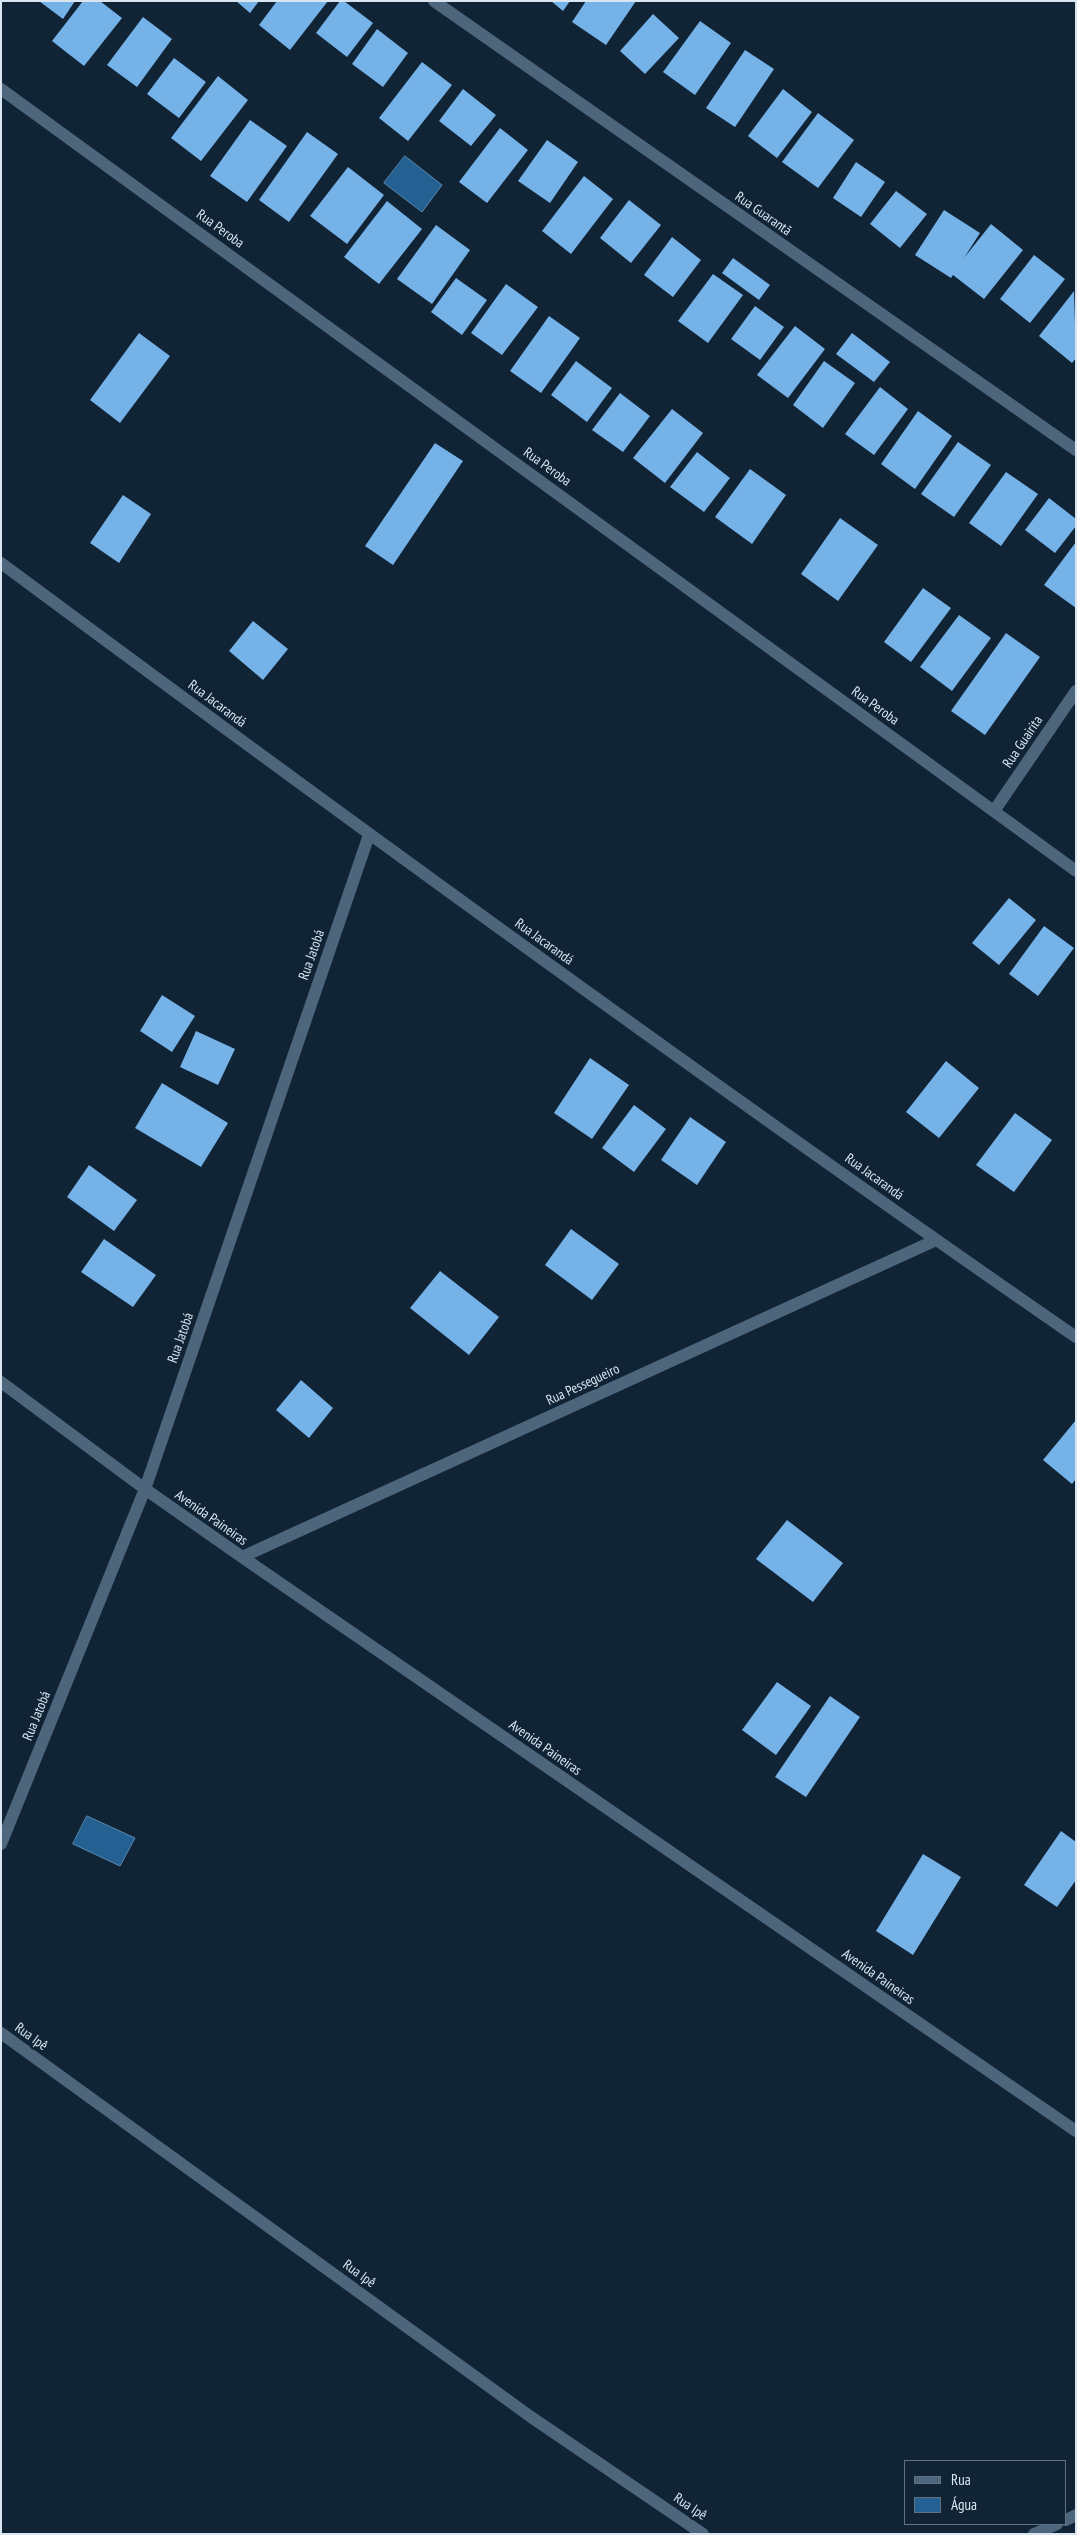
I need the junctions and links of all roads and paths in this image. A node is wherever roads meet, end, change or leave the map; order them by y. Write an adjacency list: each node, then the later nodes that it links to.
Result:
1 (434, 1): 3 (street, Rua Guarantã)
2 (1, 89): 6 (street, Rua Peroba)
3 (1076, 450)
4 (1, 563): 7 (street, Rua Jacarandá)
5 (1076, 691): 6 (street, Rua Guairita)
6 (994, 811): 8 (street, Rua Peroba)
7 (369, 836): 9 (street, Rua Jacarandá); 12 (street, Rua Jatobá)
8 (1076, 871)
9 (936, 1240): 10 (street, Rua Jacarandá); 13 (street, Rua Pessegueiro)
10 (1076, 1337)
11 (1, 1382): 12 (street, Avenida Paineiras)
12 (145, 1489): 13 (street, Avenida Paineiras); 14 (street, Rua Jatobá)
13 (242, 1557): 16 (street, Avenida Paineiras)
14 (1, 1844)
15 (1, 2033): 18 (street, Rua Ipê)
16 (1076, 2131)
17 (1055, 2525): 19 (street)
18 (703, 2534)
19 (1034, 2534)

